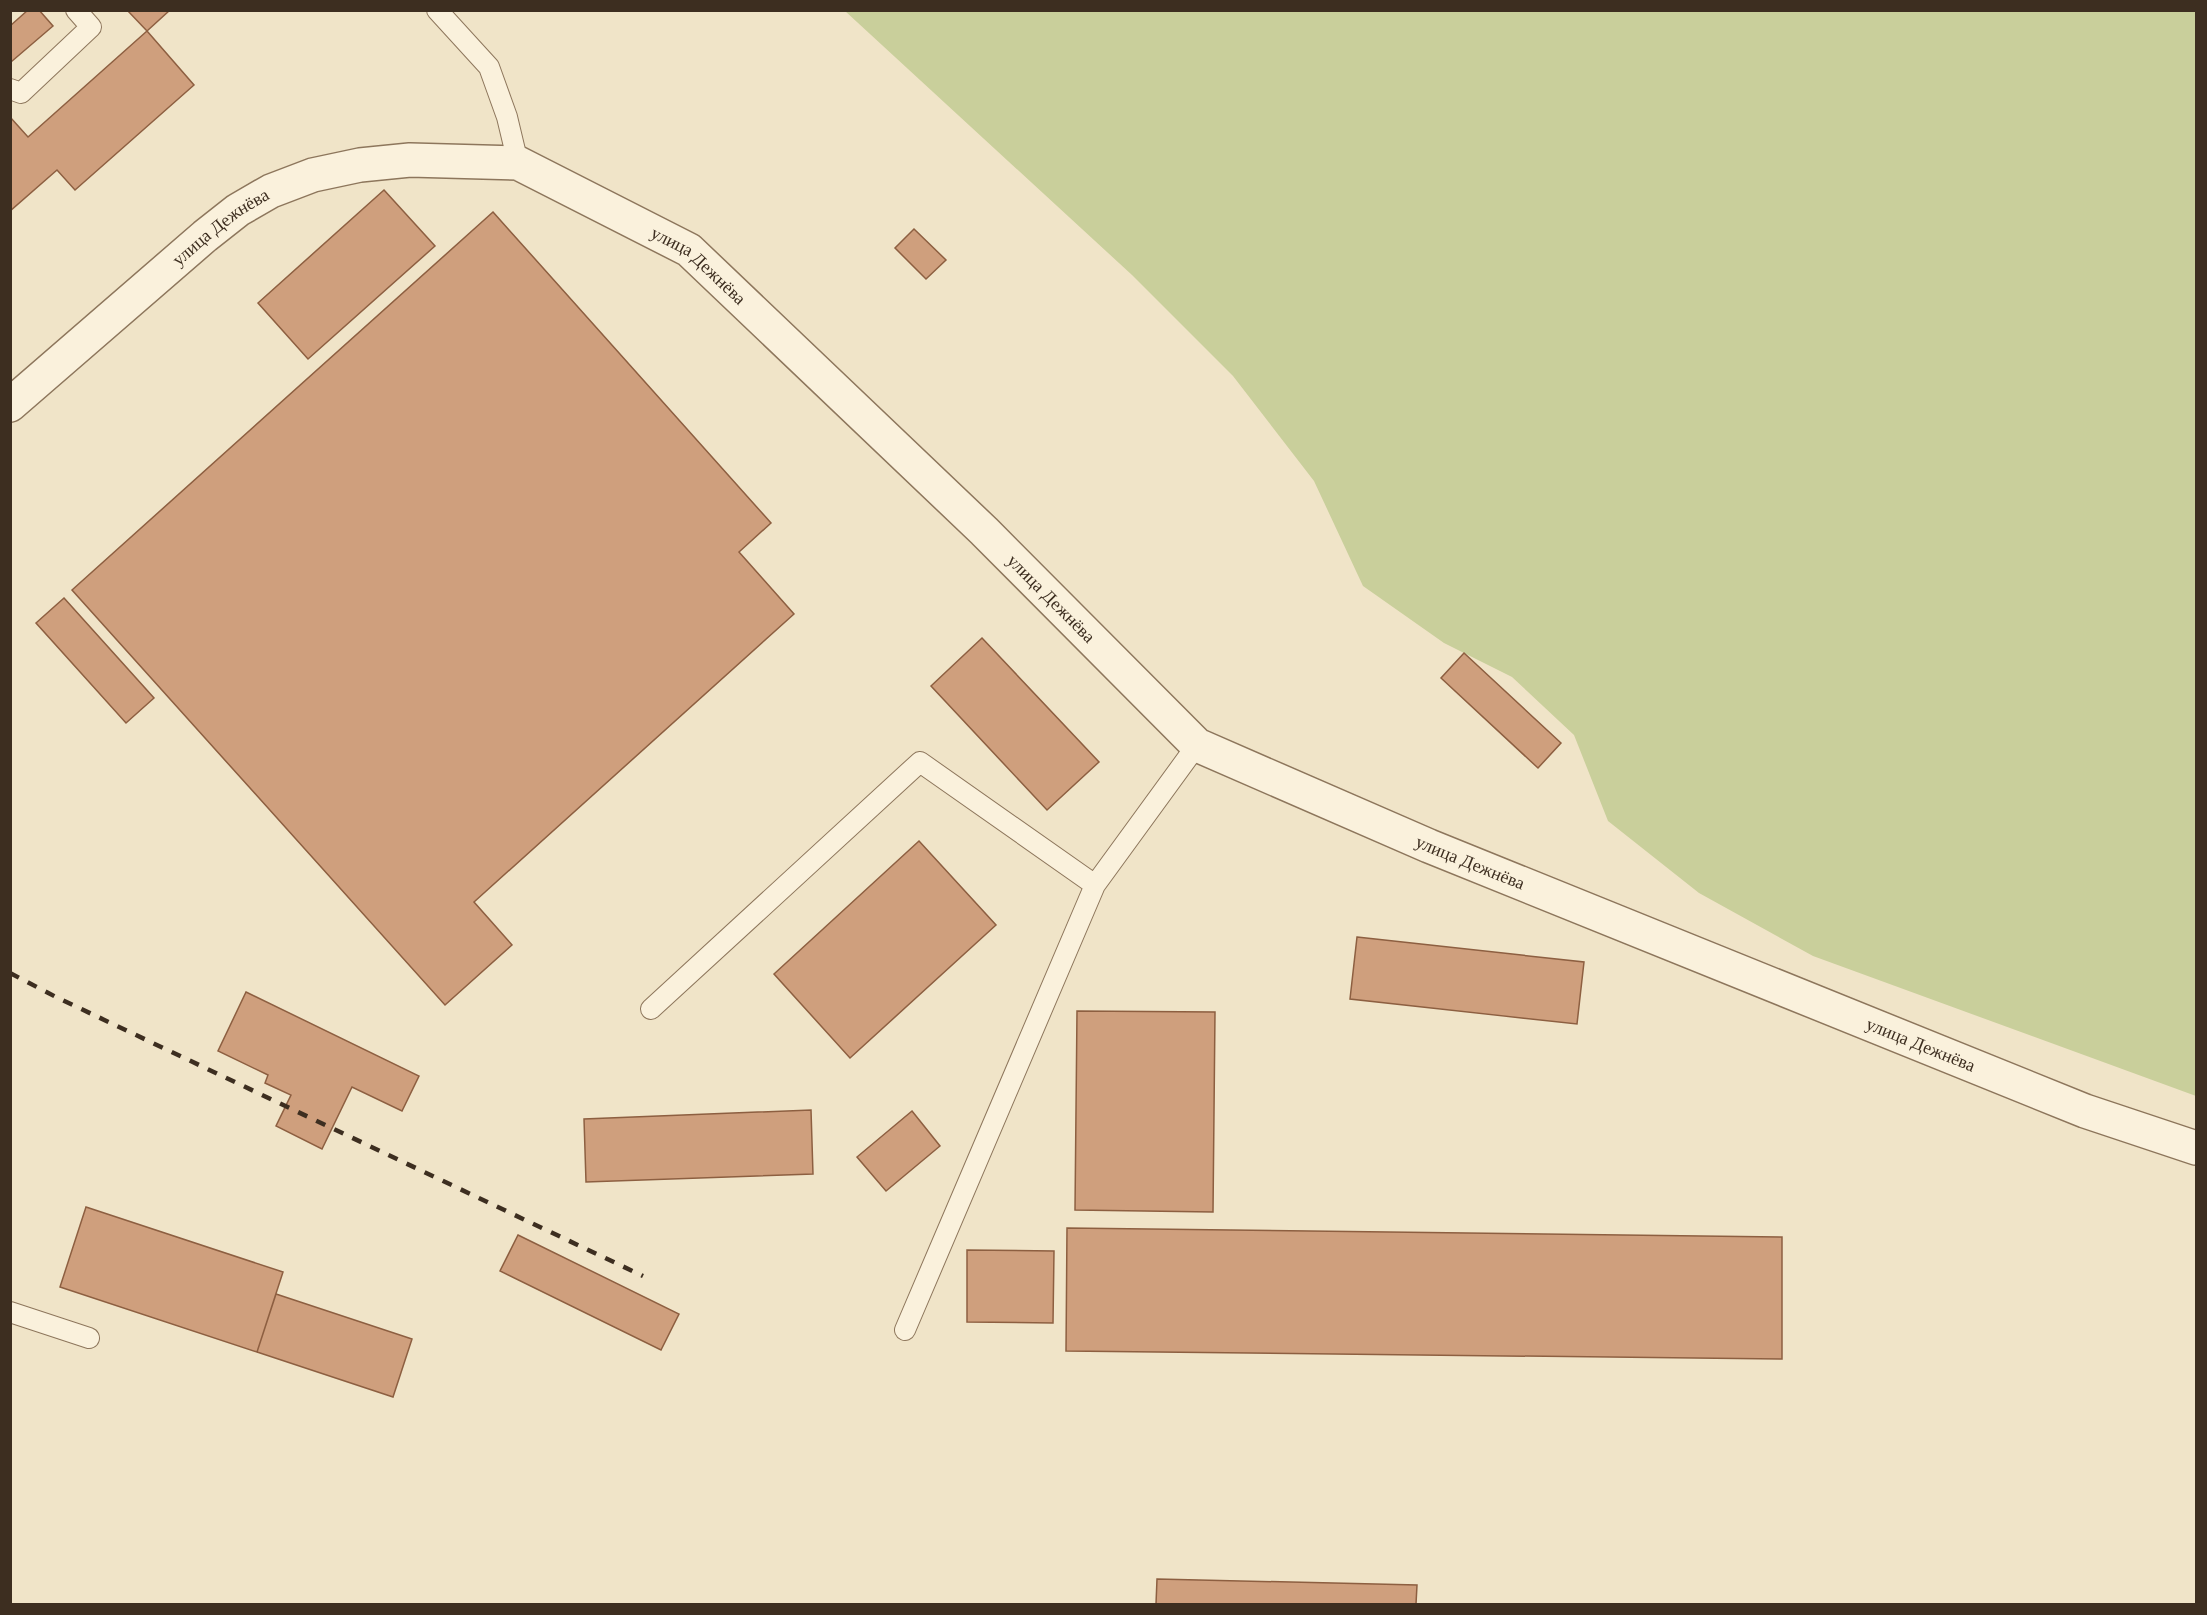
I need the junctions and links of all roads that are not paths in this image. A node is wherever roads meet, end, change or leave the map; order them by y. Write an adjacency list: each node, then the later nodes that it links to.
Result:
1 (76, 10): 3 (lane)
2 (437, 10): 4 (lane)
3 (10, 89)
4 (518, 163): 5 (street, улица Дежнёва); 6 (street, улица Дежнёва)
5 (10, 405)
6 (1197, 745): 7 (lane); 9 (street, улица Дежнёва)
7 (1095, 885): 8 (lane); 11 (lane)
8 (651, 1009)
9 (2196, 1148)
10 (10, 1312): 12 (lane)
11 (905, 1330)
12 (89, 1338)

